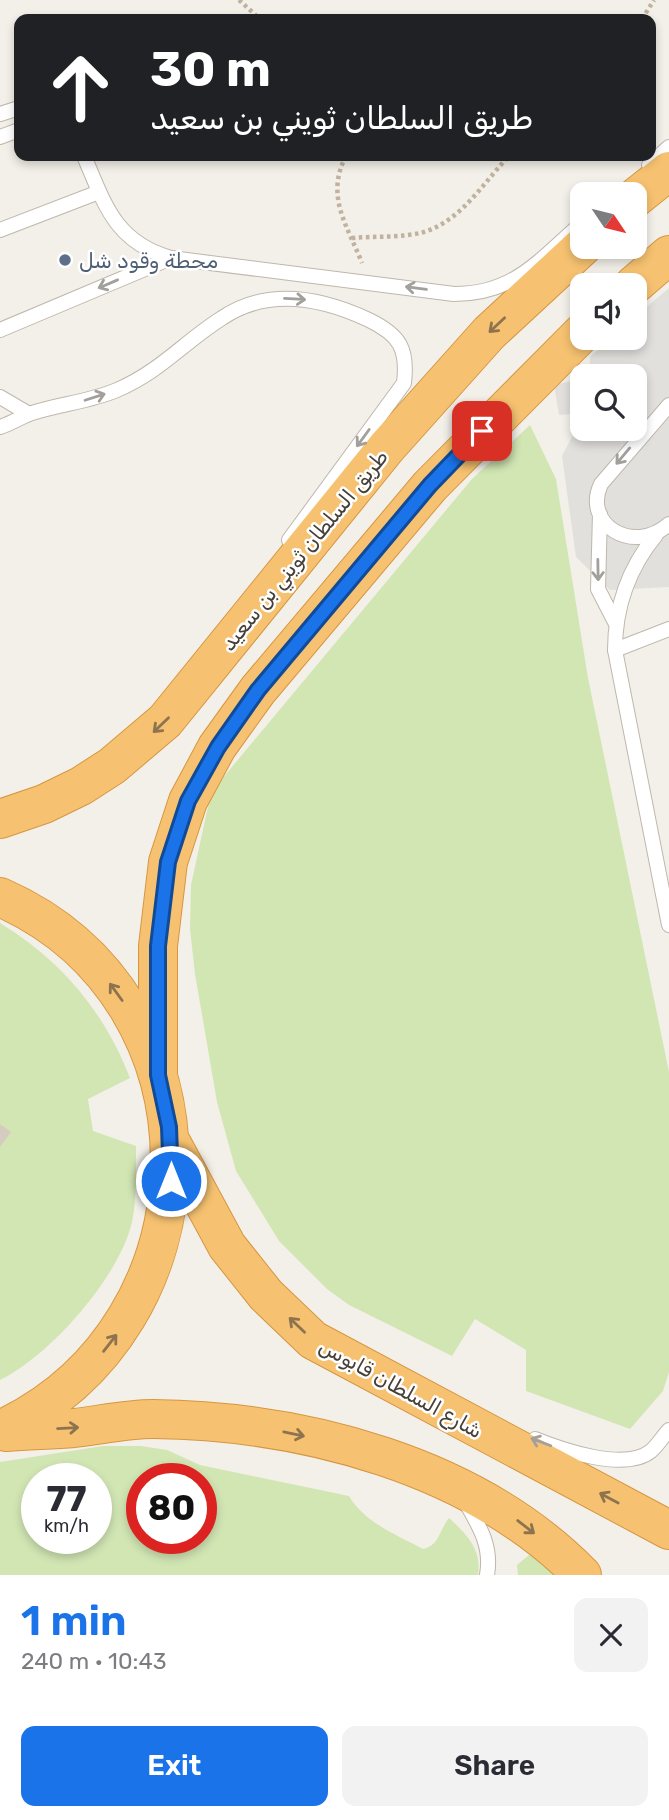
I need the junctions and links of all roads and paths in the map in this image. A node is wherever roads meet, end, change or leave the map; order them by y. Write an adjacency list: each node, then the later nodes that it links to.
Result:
1 (239, 0): 2 (path)
2 (254, 14)
3 (669, 147): 7 (lane)
4 (87, 161): 8 (lane)
5 (344, 161): 11 (path)
6 (505, 161): 11 (path)
7 (647, 182)
8 (99, 192): 9 (lane); 13 (lane)
9 (0, 230)
10 (570, 233): 16 (lane, one-way to 16)
11 (352, 238): 16 (path)
12 (669, 255): 15 (highway)
13 (171, 258): 16 (lane); 17 (lane, one-way to 17)
14 (570, 258): 27 (highway, طريق السلطان ثويني بن سعيد, one-way to 27)
15 (647, 274)
16 (370, 282)
17 (0, 330)
18 (570, 345): 34 (highway)
19 (0, 397): 21 (lane)
20 (669, 405): 23 (lane, one-way to 23)
21 (29, 414): 22 (lane); 27 (lane, one-way to 27)
22 (0, 427)
23 (600, 514): 25 (lane); 26 (lane, one-way to 26)
24 (669, 524): 25 (lane)
25 (656, 536): 26 (lane)
26 (615, 622): 29 (lane)
27 (240, 626): 30 (highway, طريق السلطان ثويني بن سعيد, one-way to 30)
28 (669, 629): 29 (lane)
29 (615, 650): 31 (lane)
30 (0, 819)
31 (662, 847): 33 (lane)
32 (0, 897): 34 (highway, one-way to 32)
33 (669, 925)
34 (158, 1075): 35 (highway)
35 (171, 1143): 36 (highway, شارع السلطان قابوس, one-way to 35); 38 (highway, one-way to 35)
36 (396, 1387): 37 (lane, one-way to 36); 40 (highway, شارع السلطان قابوس, one-way to 36)
37 (669, 1430)
38 (0, 1432): 39 (highway, one-way to 39)
39 (459, 1489): 41 (lane); 42 (highway, one-way to 42)
40 (669, 1530)
41 (487, 1575)
42 (582, 1575)

